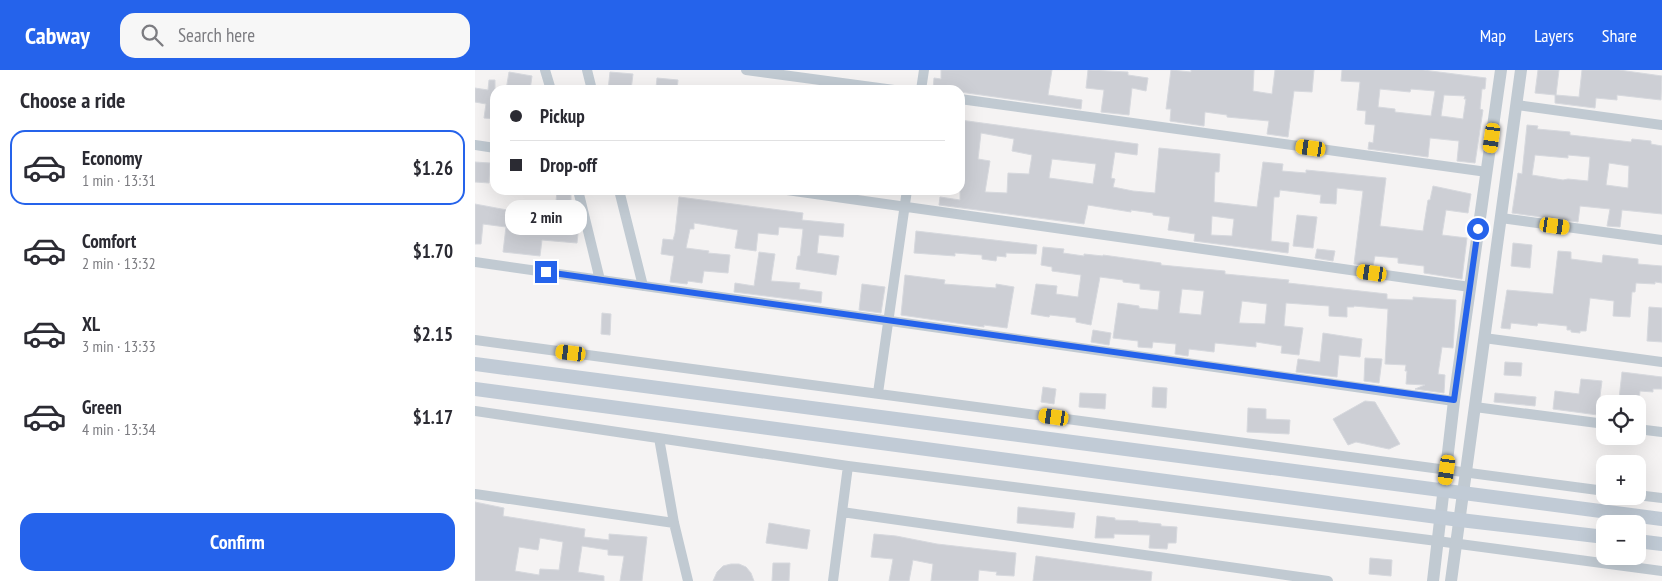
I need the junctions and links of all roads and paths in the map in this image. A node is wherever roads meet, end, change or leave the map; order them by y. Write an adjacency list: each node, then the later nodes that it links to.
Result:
1 (545, 70): 7 (street)
2 (587, 70): 8 (street)
3 (746, 70): 9 (street)
4 (924, 70): 10 (street)
5 (1501, 70): 16 (street)
6 (1521, 70): 12 (street)
7 (550, 85)
8 (591, 85)
9 (857, 85)
10 (922, 85)
11 (965, 100): 16 (street)
12 (1517, 105): 13 (street); 22 (street)
13 (1662, 125)
14 (475, 146): 15 (street)
15 (490, 148)
16 (1487, 172): 27 (street)
17 (579, 195): 25 (street)
18 (620, 195): 26 (street)
19 (822, 195): 21 (street)
20 (906, 195): 21 (street)
21 (905, 207): 27 (street); 28 (street)
22 (1501, 218): 23 (street); 29 (street)
23 (1662, 240)
24 (475, 262): 25 (street)
25 (599, 280): 26 (street)
26 (643, 286): 28 (street)
27 (1469, 286): 35 (street)
28 (889, 320): 34 (street); 35 (street)
29 (1485, 338): 31 (street); 36 (street)
30 (475, 340): 34 (street)
31 (1662, 362)
32 (475, 364): 46 (main road)
33 (475, 389): 52 (main road)
34 (877, 393): 43 (street)
35 (1454, 400): 43 (street)
36 (1475, 407): 38 (street); 44 (street)
37 (475, 411): 41 (street)
38 (1596, 423)
39 (1646, 430): 40 (street)
40 (1662, 432)
41 (659, 438): 42 (street); 55 (street)
42 (848, 466): 51 (street); 57 (street)
43 (1447, 470): 44 (street); 46 (street)
44 (1466, 473): 45 (street); 47 (street)
45 (1596, 490)
46 (1444, 491): 47 (main road); 52 (street)
47 (1463, 493): 53 (main road); 54 (street)
48 (475, 494): 55 (street)
49 (1646, 496): 50 (street)
50 (1662, 498)
51 (842, 512): 63 (street); 64 (street)
52 (1441, 516): 54 (main road); 57 (street)
53 (1662, 519)
54 (1460, 520): 56 (main road); 59 (street)
55 (673, 523): 62 (street)
56 (1596, 536)
57 (1437, 541): 59 (street); 65 (street)
58 (1646, 542): 60 (main road)
59 (1456, 544): 61 (street); 66 (street)
60 (1662, 544)
61 (1662, 571)
62 (688, 581)
63 (833, 581)
64 (1328, 581)
65 (1433, 581)
66 (1451, 581)

